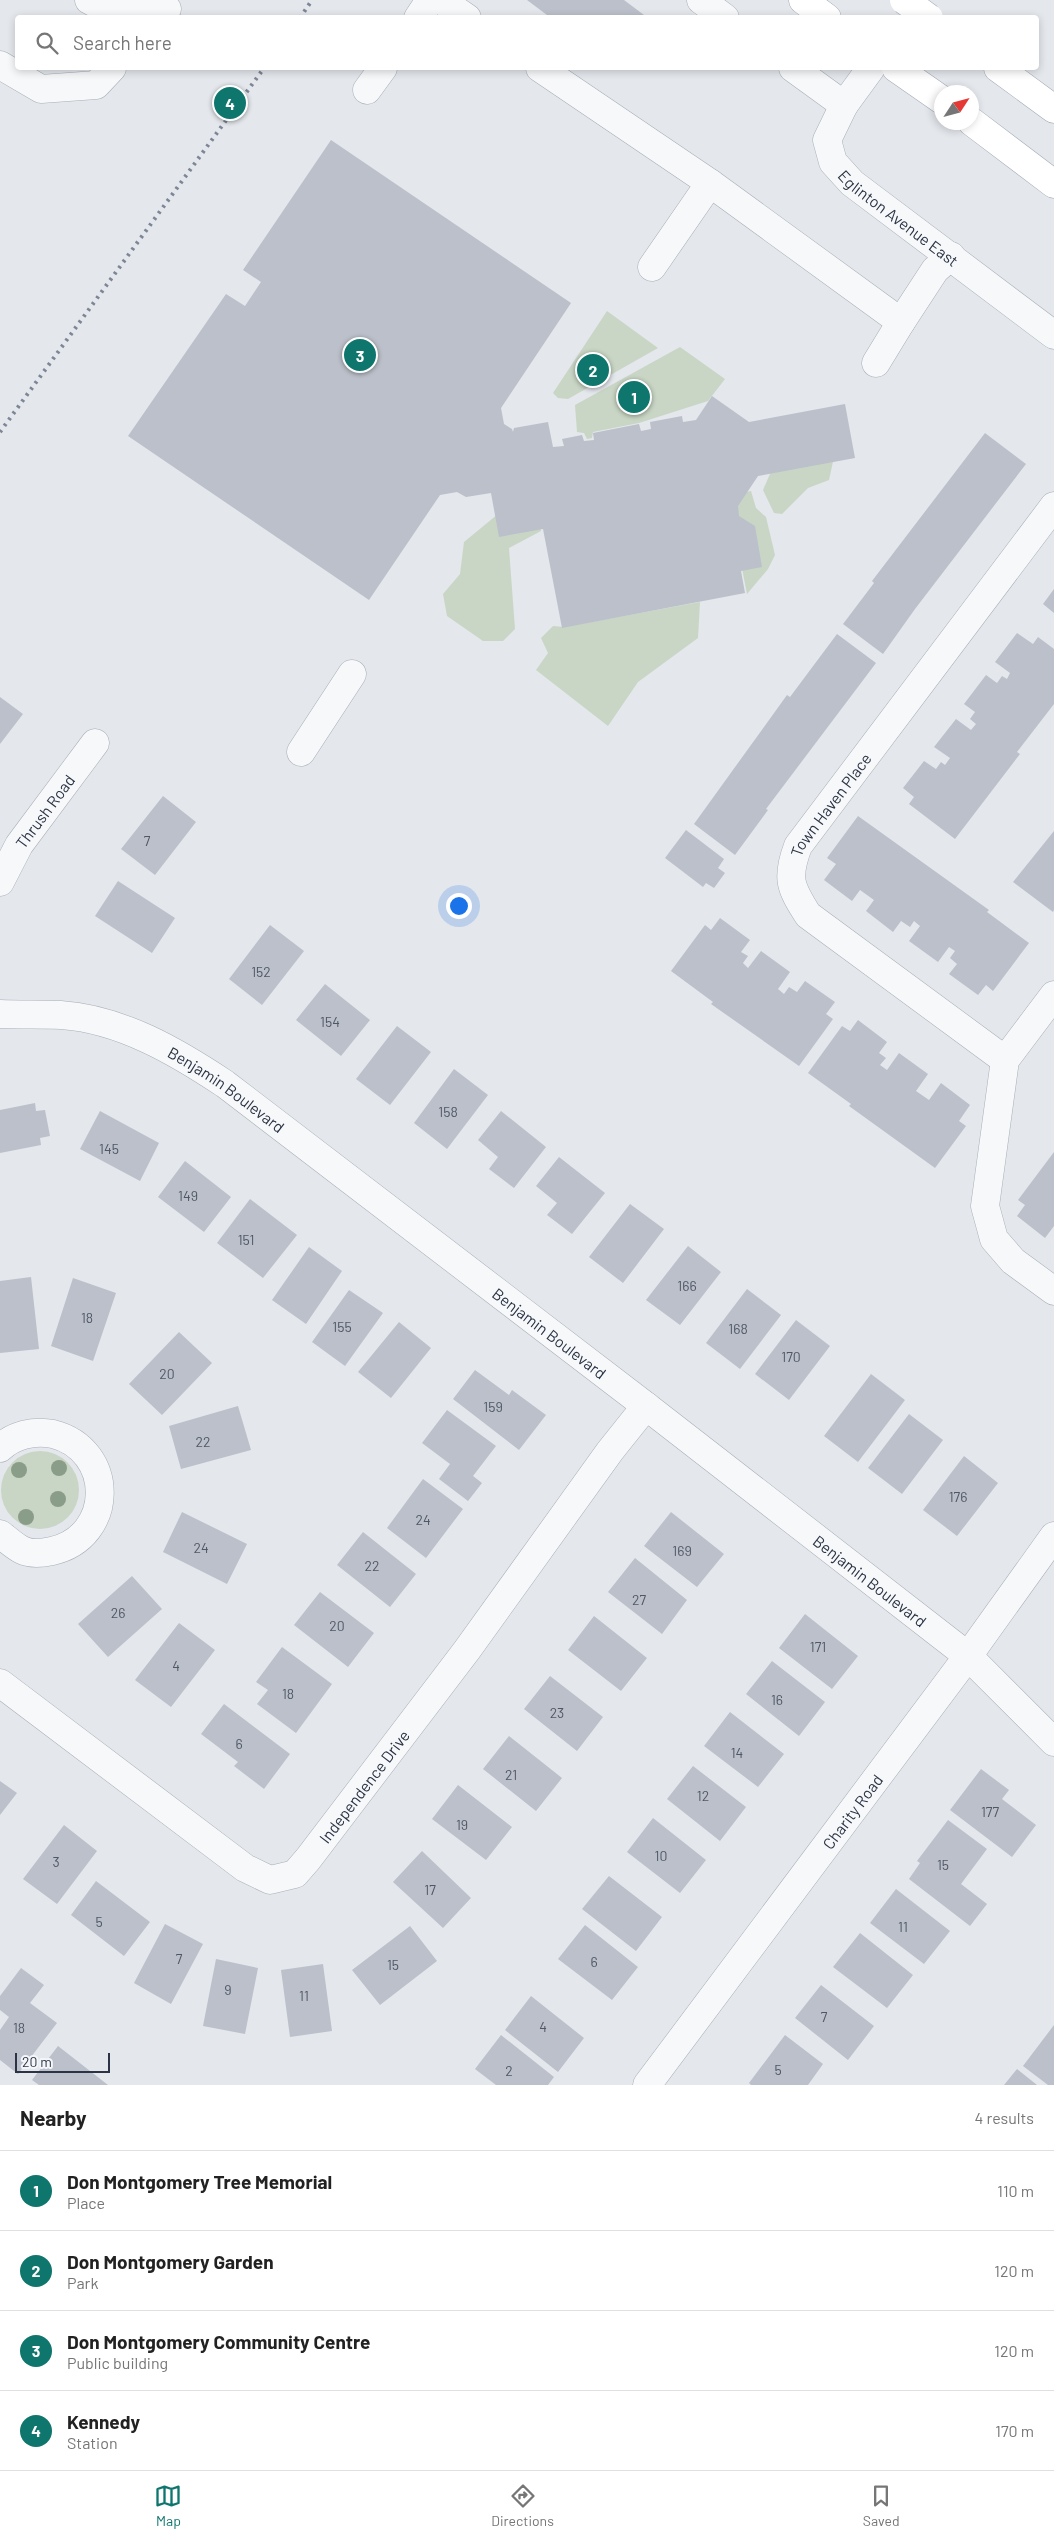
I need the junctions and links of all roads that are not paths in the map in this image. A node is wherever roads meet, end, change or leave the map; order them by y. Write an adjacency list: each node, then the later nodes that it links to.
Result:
1 (89, 0): 9 (street)
2 (430, 0): 11 (street)
3 (441, 0): 12 (street)
4 (701, 0): 13 (street)
5 (802, 0): 14 (main road)
6 (904, 0): 16 (main road, bridge)
7 (919, 0): 15 (street)
8 (166, 9): 10 (street)
9 (126, 15)
10 (135, 15)
11 (420, 15)
12 (463, 15)
13 (721, 15)
14 (823, 15)
15 (908, 15)
16 (925, 15)
17 (0, 65): 18 (street)
18 (110, 70)
19 (382, 70): 25 (street)
20 (543, 70): 30 (street)
21 (796, 70): 27 (street)
22 (870, 70): 27 (street, Eglinton Avenue East)
23 (899, 70): 26 (main road)
24 (1001, 70): 28 (main road)
25 (367, 90)
26 (934, 94)
27 (844, 105): 32 (street, Eglinton Avenue East)
28 (1054, 109)
29 (979, 127): 31 (main road)
30 (710, 183): 33 (street); 34 (street)
31 (1054, 184)
32 (950, 256): 34 (street); 35 (street, Eglinton Avenue East)
33 (652, 267)
34 (902, 322): 36 (street)
35 (1054, 336)
36 (876, 363)
37 (1054, 506): 44 (street, Town Haven Place)
38 (352, 674): 40 (street)
39 (95, 743): 41 (street, Thrush Road)
40 (301, 752)
41 (0, 882)
42 (1054, 995): 44 (street)
43 (0, 1014): 46 (street, Benjamin Boulevard)
44 (1005, 1060): 45 (street)
45 (1054, 1291)
46 (646, 1406): 50 (street, Benjamin Boulevard); 51 (street, Independence Drive)
47 (0, 1448): 49 (street)
48 (1054, 1536): 50 (street, Charity Road)
49 (3, 1543)
50 (968, 1656): 52 (street, Benjamin Boulevard); 53 (street, Charity Road)
51 (0, 1683)
52 (1054, 1742)
53 (647, 2085)

